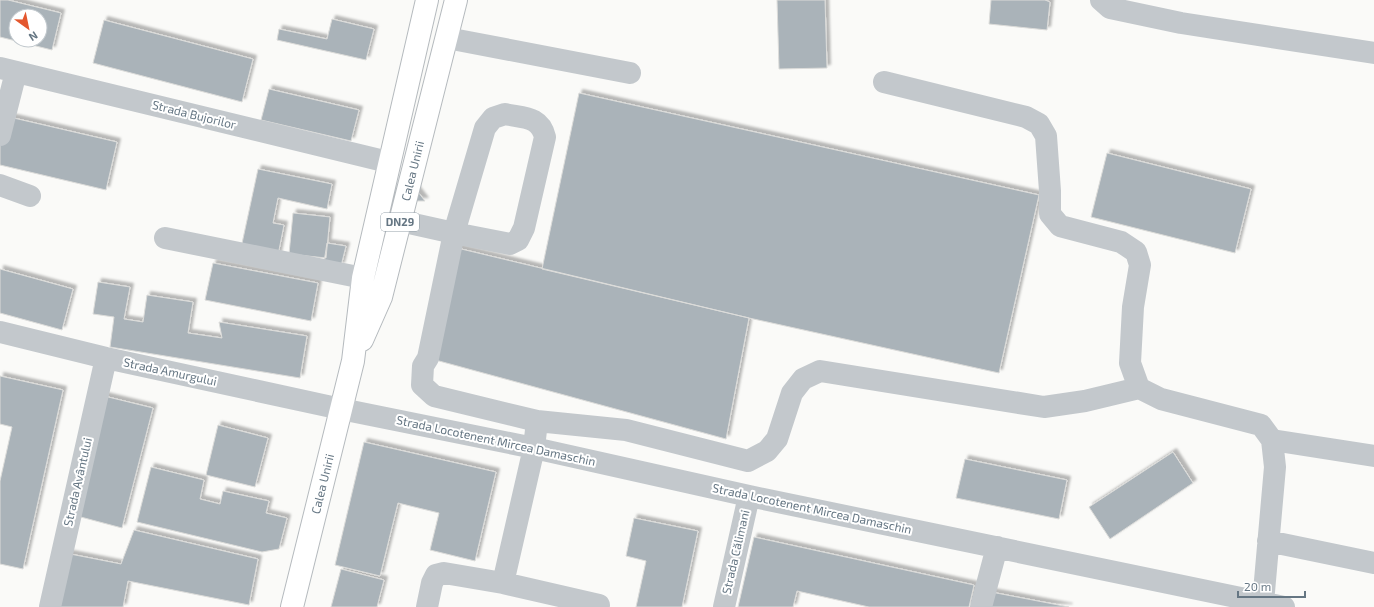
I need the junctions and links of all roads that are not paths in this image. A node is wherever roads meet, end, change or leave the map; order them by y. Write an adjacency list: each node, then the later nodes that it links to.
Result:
1 (427, 0): 10 (main road, Calea Unirii / DN29)
2 (456, 0): 4 (main road, Calea Unirii / DN29)
3 (1101, 0): 5 (street)
4 (447, 38): 7 (street); 13 (main road, Calea Unirii / DN29)
5 (1374, 53)
6 (8, 70): 9 (street); 10 (street, Strada Bujorilor)
7 (630, 74)
8 (884, 82): 20 (street)
9 (0, 135)
10 (388, 162): 16 (main road, Calea Unirii / DN29)
11 (0, 185): 12 (street)
12 (30, 196)
13 (400, 221): 14 (street); 19 (main road, Calea Unirii / DN29)
14 (454, 233): 14 (street); 22 (street)
15 (165, 238): 16 (street)
16 (363, 278): 19 (main road, Calea Unirii / DN29)
17 (0, 332): 18 (street, Strada Amurgului)
18 (106, 358): 21 (street, Strada Amurgului); 33 (street, Strada Avântului)
19 (353, 361): 21 (main road, Calea Unirii / DN29)
20 (1139, 388): 22 (street); 23 (street)
21 (341, 409): 24 (street, Strada Locotenent Mircea Damaschin); 34 (main road, Calea Unirii / DN29)
22 (537, 421): 24 (street)
23 (1272, 440): 25 (street); 27 (street)
24 (534, 448): 26 (street, Strada Locotenent Mircea Damaschin); 30 (street)
25 (1374, 456)
26 (748, 496): 28 (street, Strada Locotenent Mircea Damaschin); 36 (street, Strada Călimani)
27 (1268, 541): 29 (street); 31 (street)
28 (997, 548): 31 (street, Strada Locotenent Mircea Damaschin); 37 (street)
29 (1374, 563)
30 (503, 583): 32 (street); 35 (street)
31 (1263, 603): 38 (street, Strada Locotenent Mircea Damaschin)
32 (599, 605)
33 (50, 607)
34 (292, 607)
35 (427, 607)
36 (724, 607)
37 (981, 607)
38 (1284, 607)

